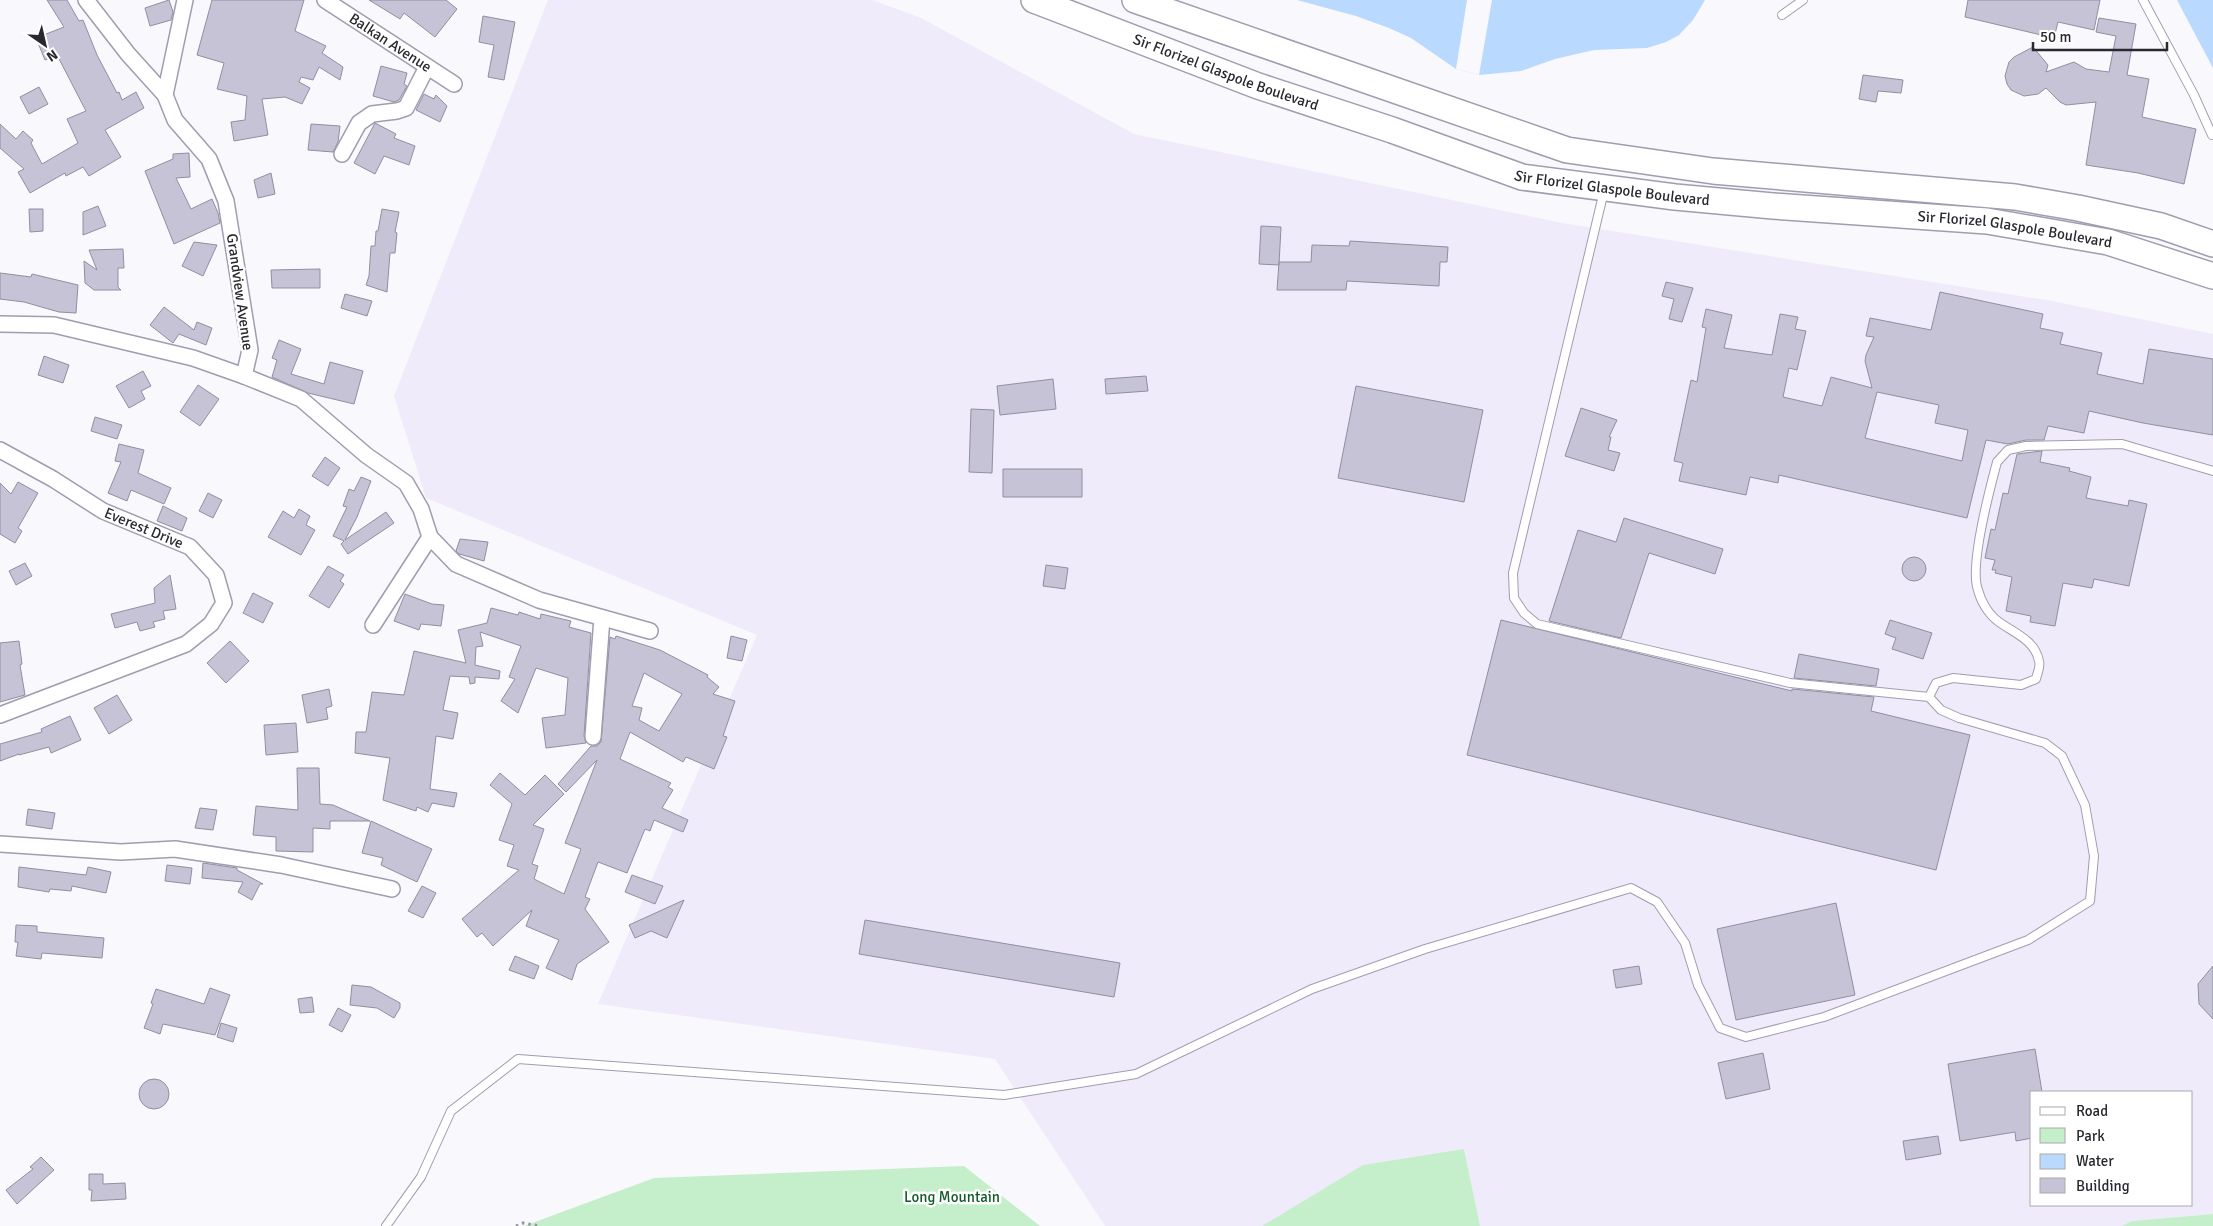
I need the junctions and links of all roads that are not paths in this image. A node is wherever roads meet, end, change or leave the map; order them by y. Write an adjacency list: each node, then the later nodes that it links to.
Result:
1 (86, 0): 11 (street, Grandview Avenue)
2 (186, 0): 11 (street)
3 (325, 0): 9 (street, Balkan Avenue)
4 (1034, 0): 14 (highway, Sir Florizel Glaspole Boulevard)
5 (1135, 0): 15 (highway, Sir Florizel Glaspole Boulevard)
6 (1803, 0): 8 (lane)
7 (2143, 0): 12 (lane)
8 (1782, 15)
9 (427, 66): 10 (street, Balkan Avenue); 13 (street)
10 (454, 84)
11 (164, 95): 18 (street, Grandview Avenue)
12 (2212, 135)
13 (342, 154)
14 (1605, 188): 16 (highway, Sir Florizel Glaspole Boulevard); 25 (lane)
15 (2213, 244)
16 (2213, 276)
17 (0, 324): 18 (street, Grandview Avenue)
18 (244, 376): 21 (street)
19 (0, 450): 26 (street, Everest Drive)
20 (2213, 471): 25 (lane)
21 (430, 538): 22 (street); 23 (street)
22 (602, 618): 24 (street); 27 (street)
23 (373, 625)
24 (650, 631)
25 (1929, 697): 30 (lane)
26 (0, 715)
27 (593, 737)
28 (0, 844): 29 (street)
29 (392, 888)
30 (386, 1226)

